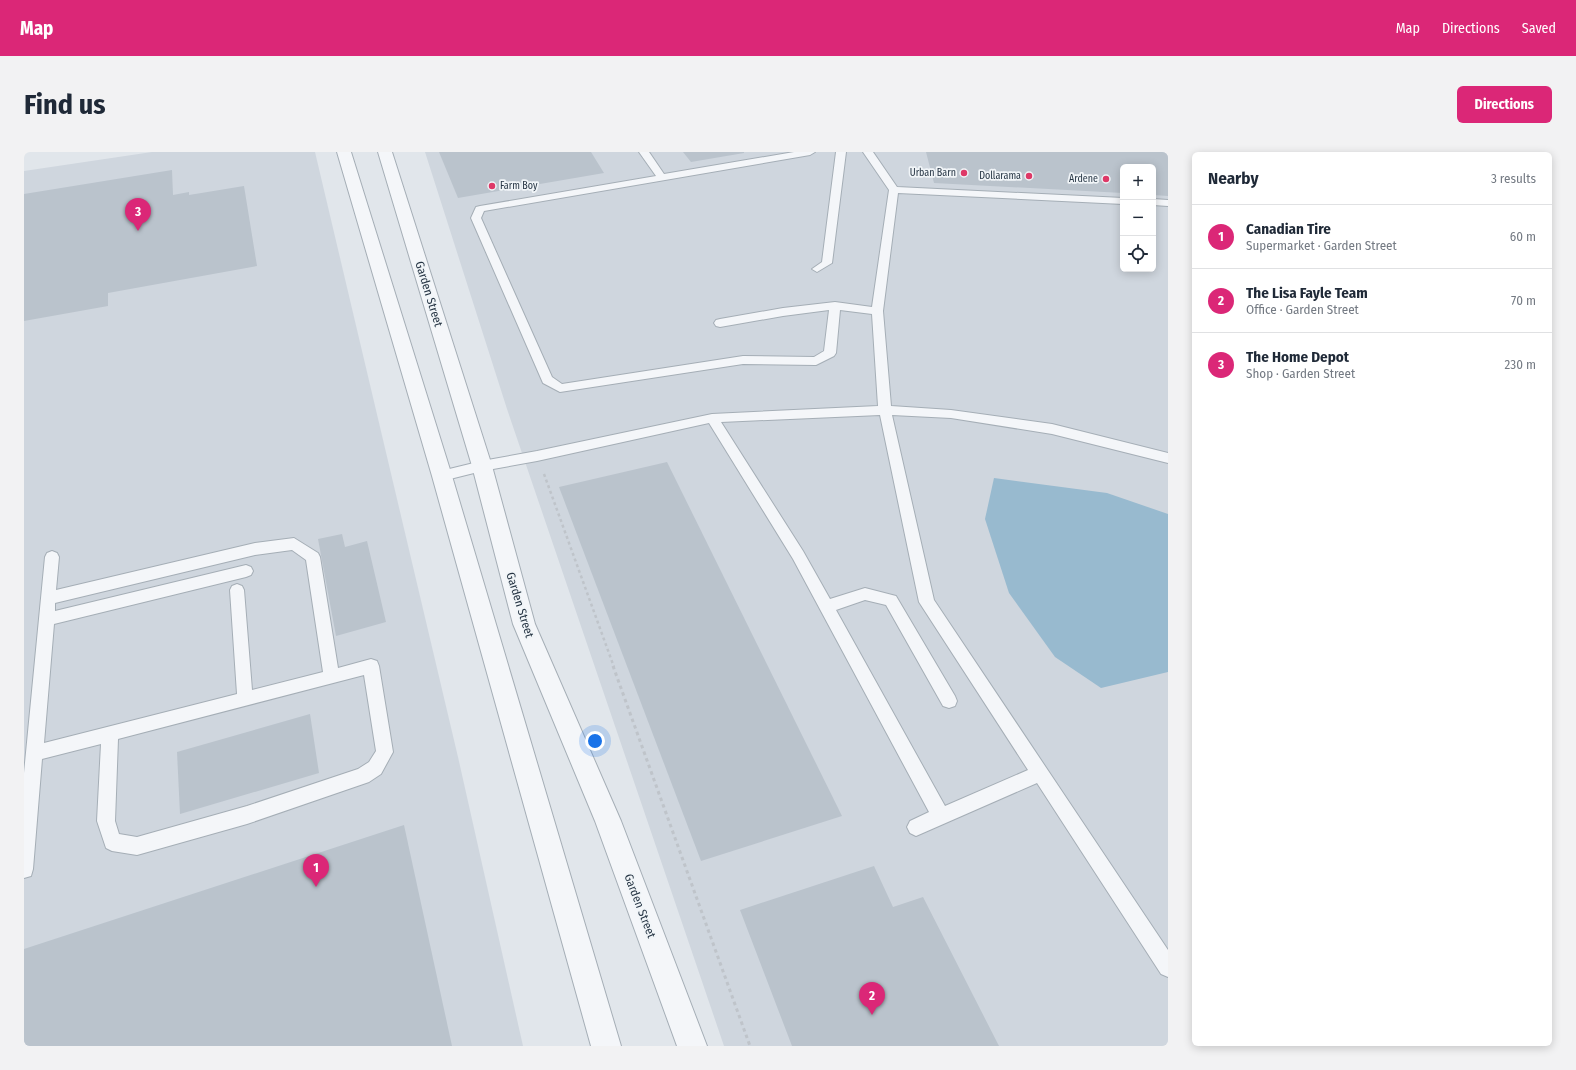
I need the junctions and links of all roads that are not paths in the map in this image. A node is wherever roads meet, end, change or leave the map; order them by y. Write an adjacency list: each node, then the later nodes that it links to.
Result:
1 (344, 152): 20 (street)
2 (385, 152): 19 (street, Garden Street)
3 (644, 152): 7 (lane)
4 (810, 152): 7 (lane)
5 (841, 152): 12 (lane)
6 (868, 152): 8 (lane)
7 (662, 178): 13 (lane)
8 (894, 190): 9 (lane); 14 (lane)
9 (1120, 201)
10 (1156, 202): 11 (lane)
11 (1168, 203)
12 (817, 269)
13 (834, 306): 14 (lane); 15 (lane)
14 (877, 311): 16 (lane)
15 (720, 323)
16 (885, 410): 17 (lane); 18 (lane); 32 (lane)
17 (712, 418): 19 (lane); 25 (lane)
18 (1168, 458)
19 (482, 466): 20 (lane); 38 (street, Garden Street)
20 (442, 476): 37 (street)
21 (52, 557): 24 (lane)
22 (246, 571): 26 (lane)
23 (238, 590): 28 (lane)
24 (49, 598): 26 (lane); 27 (lane)
25 (826, 607): 29 (lane); 33 (lane)
26 (47, 619): 31 (lane)
27 (332, 676): 28 (lane); 30 (lane)
28 (245, 699): 30 (lane)
29 (949, 701)
30 (110, 734): 31 (lane)
31 (35, 753): 35 (lane)
32 (1040, 773): 33 (lane); 36 (lane)
33 (941, 816): 34 (lane)
34 (916, 827)
35 (24, 869)
36 (1168, 967)
37 (606, 1046)
38 (692, 1046)

